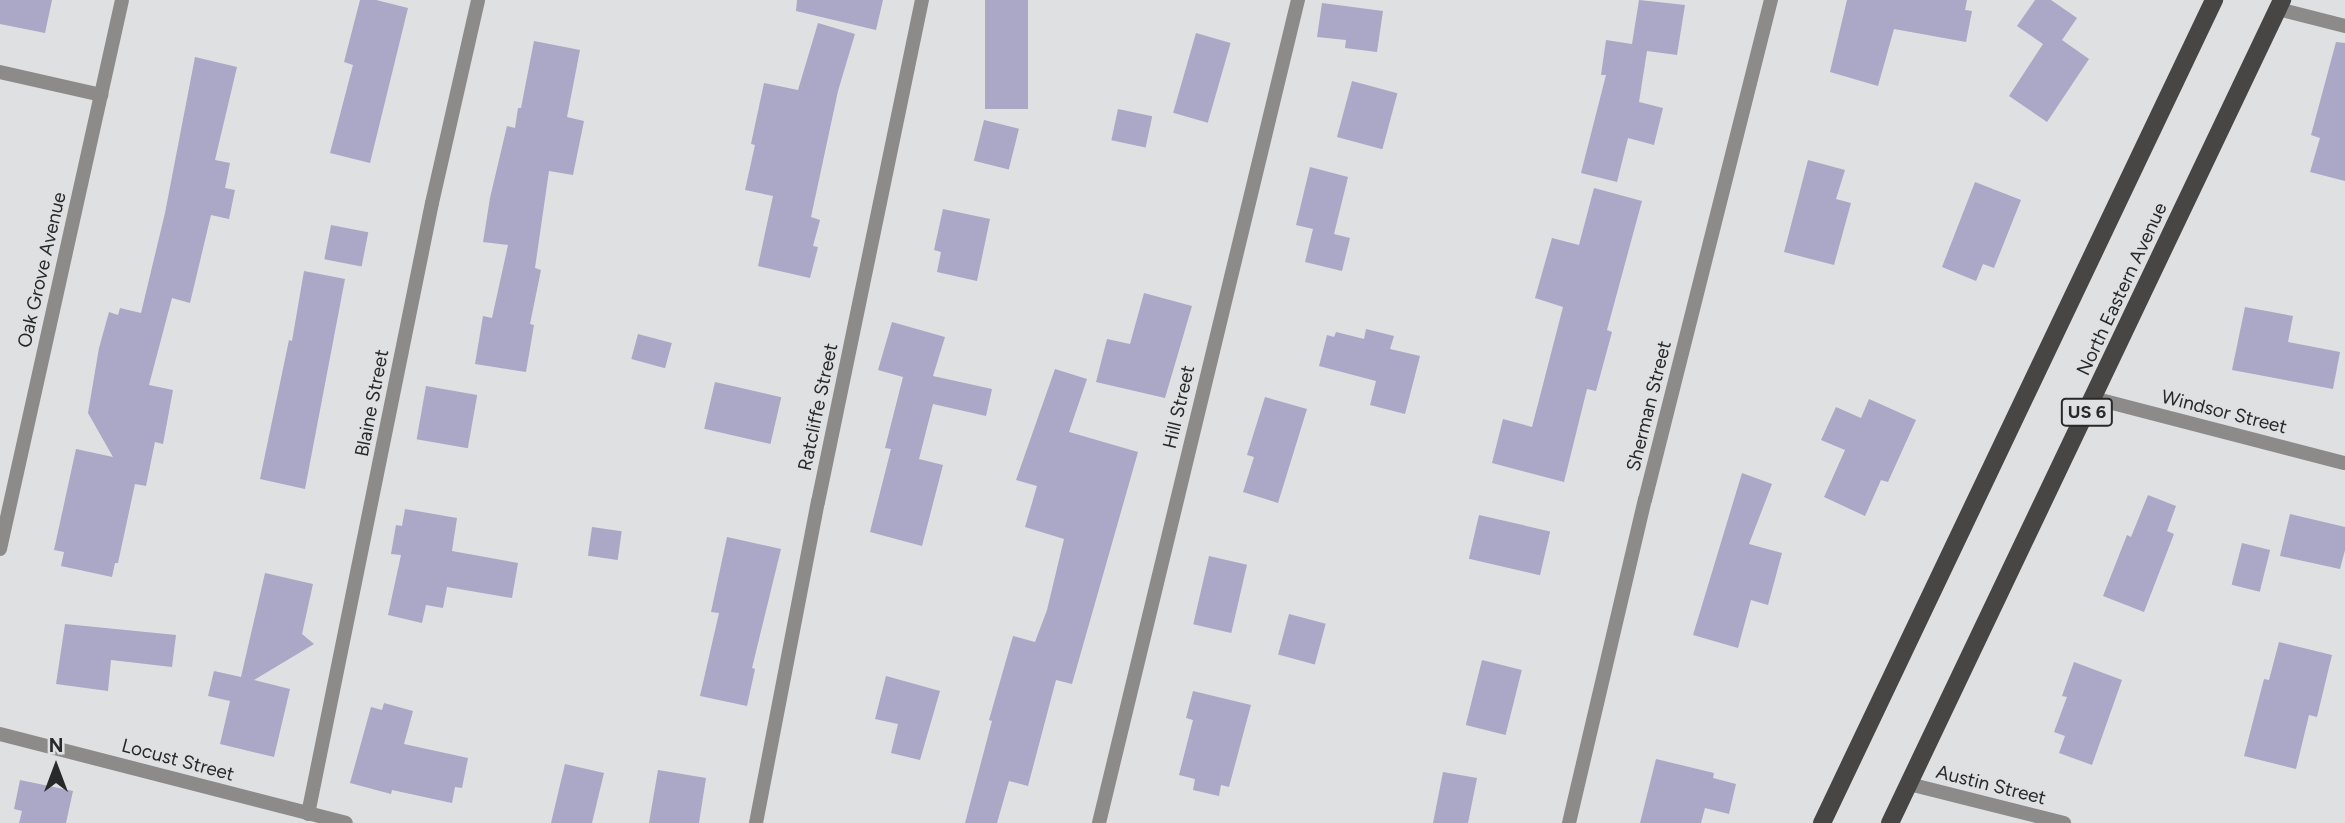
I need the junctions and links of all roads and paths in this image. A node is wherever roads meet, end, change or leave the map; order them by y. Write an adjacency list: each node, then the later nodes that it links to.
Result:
1 (122, 0): 10 (street, Oak Grove Avenue)
2 (478, 0): 16 (street, Blaine Street)
3 (922, 0): 18 (street, Ratcliffe Street)
4 (1298, 0): 19 (street, Hill Street)
5 (1770, 0): 20 (street, Sherman Street)
6 (2214, 0): 21 (main road, North Eastern Avenue)
7 (2280, 5): 8 (street); 11 (main road, North Eastern Avenue / US 6)
8 (2345, 26)
9 (0, 72): 10 (street)
10 (101, 95): 13 (street, Oak Grove Avenue)
11 (2093, 398): 12 (street, Windsor Street); 15 (main road, North Eastern Avenue / US 6)
12 (2345, 463)
13 (0, 549)
14 (0, 734): 16 (street, Locust Street)
15 (1909, 784): 22 (main road, North Eastern Avenue / US 6); 23 (street, Austin Street)
16 (308, 814): 17 (street, Locust Street)
17 (346, 823)
18 (755, 823)
19 (1099, 823)
20 (1569, 823)
21 (1822, 823)
22 (1890, 823)
23 (2064, 823)

